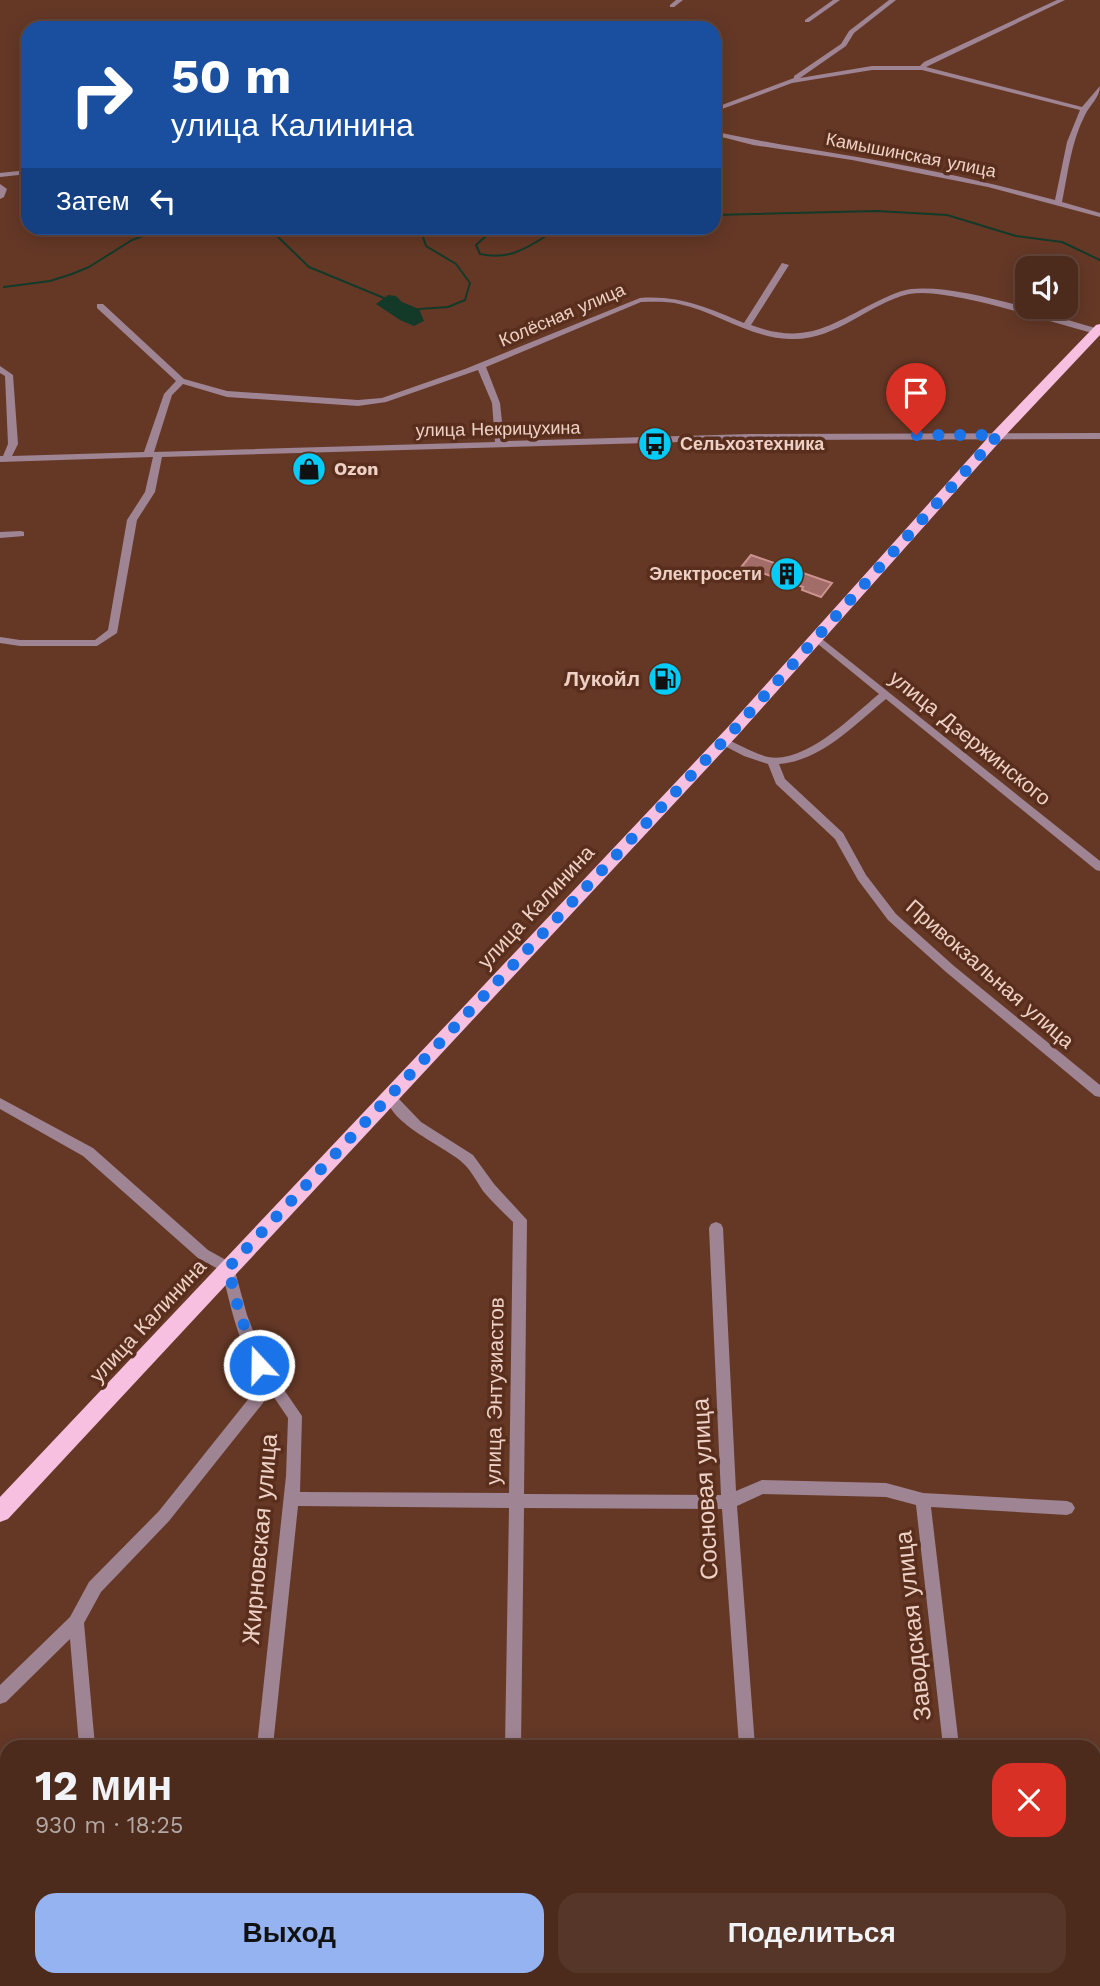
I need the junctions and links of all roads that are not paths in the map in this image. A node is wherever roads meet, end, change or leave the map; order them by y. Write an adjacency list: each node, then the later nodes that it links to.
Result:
1 (680, 0): 5 (street)
2 (837, 0): 6 (street)
3 (893, 0): 8 (street)
4 (1062, 0): 7 (street)
5 (672, 6)
6 (807, 21)
7 (922, 68): 8 (street); 11 (street)
8 (791, 81): 10 (street)
9 (1100, 88): 11 (street)
10 (721, 107)
11 (1083, 109): 17 (street)
12 (721, 135): 17 (street, Камышинская улица)
13 (21, 173): 14 (street)
14 (0, 175)
15 (0, 186): 16 (street)
16 (0, 197)
17 (1058, 203): 18 (street, Камышинская улица)
18 (1100, 215)
19 (785, 265): 21 (street)
20 (100, 306): 25 (street, Колёсная улица)
21 (747, 325): 22 (street, Колёсная улица); 23 (street, Колёсная улица)
22 (1098, 330): 26 (main road, улица Калинина)
23 (481, 366): 25 (street, Колёсная улица); 28 (street)
24 (0, 369): 30 (street)
25 (181, 381): 29 (street)
26 (998, 435): 27 (street, улица Некрицухина); 28 (street, улица Некрицухина); 33 (main road, улица Калинина)
27 (1100, 436)
28 (500, 444): 29 (street, улица Некрицухина)
29 (153, 455): 30 (street, улица Некрицухина); 34 (street)
30 (3, 459)
31 (22, 534): 32 (street)
32 (0, 535)
33 (817, 638): 35 (street, улица Дзержинского); 36 (main road, улица Калинина)
34 (0, 640)
35 (885, 694): 37 (street); 38 (street, улица Дзержинского)
36 (722, 742): 37 (street); 40 (main road, улица Калинина)
37 (772, 761): 39 (street, Привокзальная улица)
38 (1100, 867)
39 (1100, 1092)
40 (393, 1093): 43 (main road, улица Калинина); 46 (street, улица Энтузиастов)
41 (0, 1103): 43 (street)
42 (716, 1228): 48 (street, Сосновая улица)
43 (228, 1268): 44 (street, Жирновская улица); 50 (main road, улица Калинина)
44 (271, 1382): 45 (street, Жирновская улица); 51 (street)
45 (292, 1499): 46 (street); 54 (street, Жирновская улица)
46 (516, 1500): 48 (street); 55 (street, улица Энтузиастов)
47 (923, 1500): 48 (street); 49 (street); 57 (street, Заводская улица)
48 (729, 1502): 56 (street, Сосновая улица)
49 (1067, 1508)
50 (0, 1512)
51 (76, 1622): 52 (street); 53 (street)
52 (0, 1696)
53 (86, 1740)
54 (266, 1740)
55 (513, 1740)
56 (747, 1740)
57 (950, 1740)

